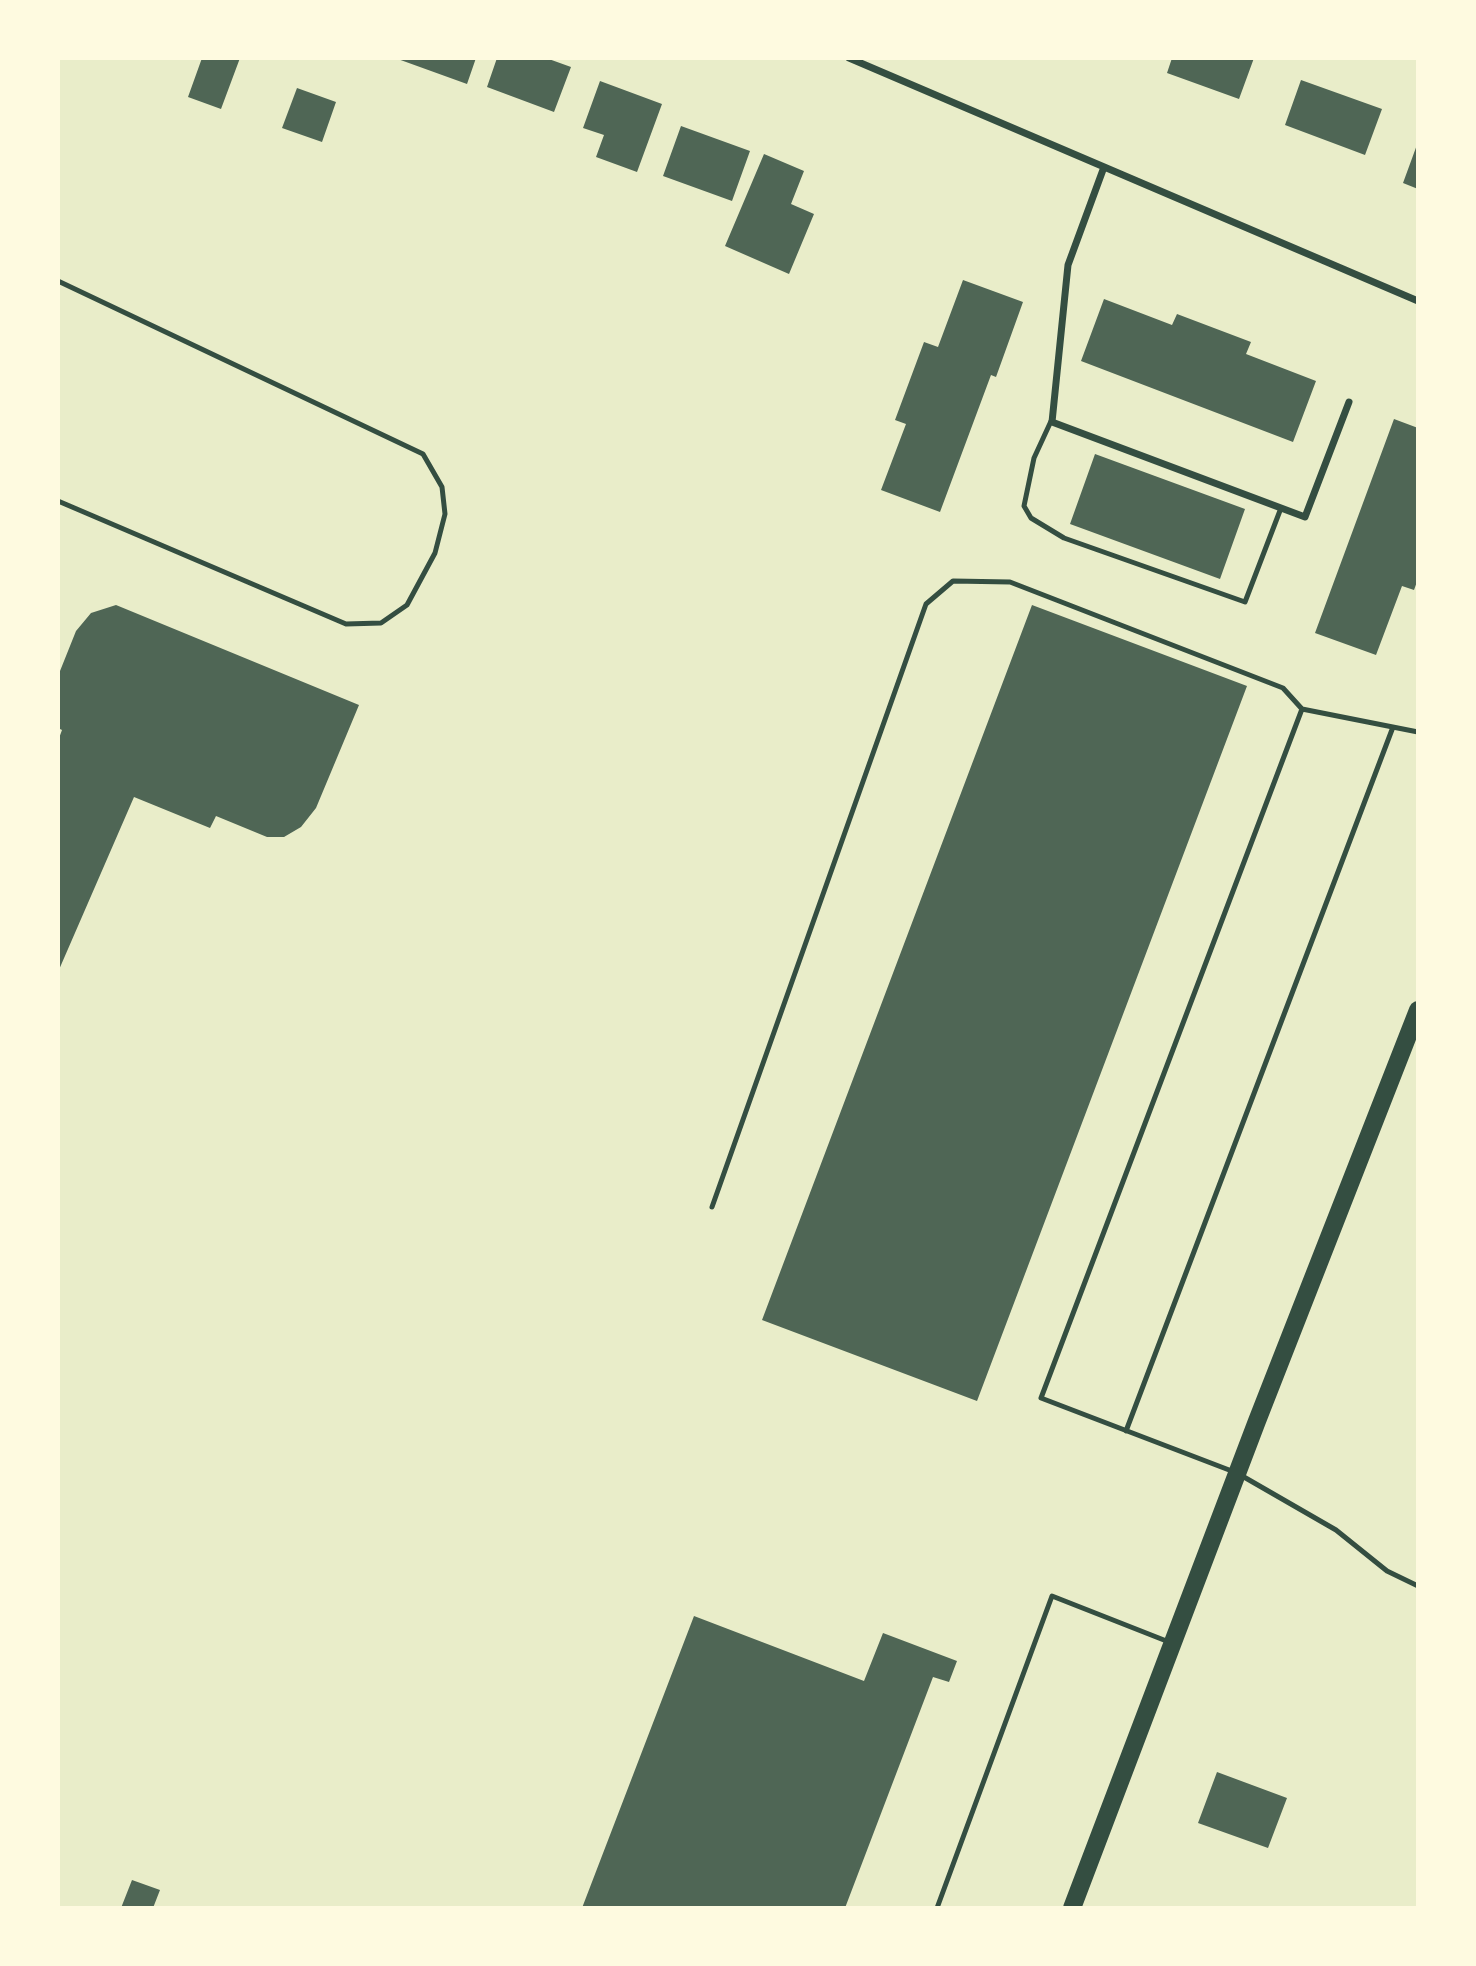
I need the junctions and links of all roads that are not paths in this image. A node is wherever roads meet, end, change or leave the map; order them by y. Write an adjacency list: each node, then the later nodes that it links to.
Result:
1 (849, 58): 2 (street)
2 (1104, 167): 4 (street); 6 (street)
3 (58, 281): 7 (lane)
4 (1418, 301)
5 (1349, 402): 8 (street)
6 (1052, 419): 8 (street); 8 (lane)
7 (58, 501)
8 (1281, 508)
9 (1301, 709): 10 (lane); 13 (lane); 14 (lane)
10 (1393, 727): 11 (lane); 14 (lane)
11 (1418, 732)
12 (1418, 1010): 15 (main road)
13 (712, 1207)
14 (1126, 1431): 15 (lane)
15 (1237, 1474): 16 (lane); 17 (main road)
16 (1418, 1586)
17 (1172, 1643): 18 (lane); 19 (main road)
18 (937, 1908)
19 (1072, 1908)

